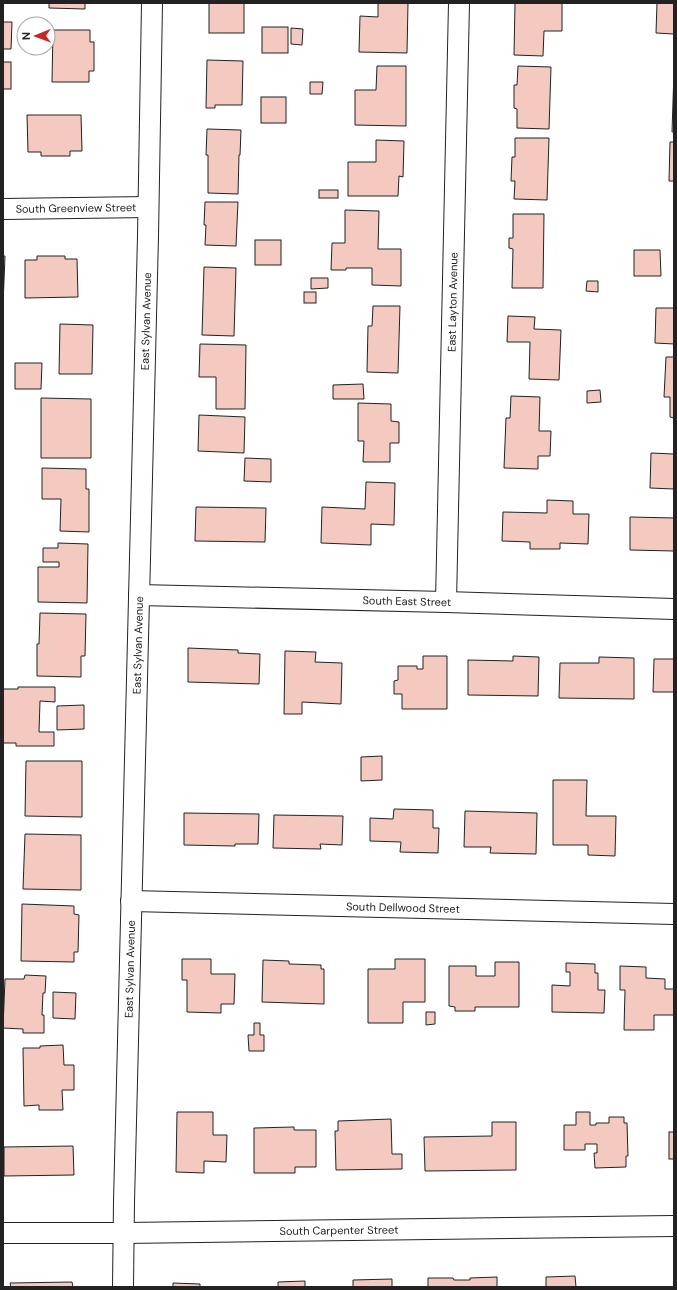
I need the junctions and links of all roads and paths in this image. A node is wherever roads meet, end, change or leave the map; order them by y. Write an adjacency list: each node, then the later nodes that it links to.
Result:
1 (152, 3): 3 (street, East Sylvan Avenue)
2 (460, 3): 6 (street, East Layton Avenue)
3 (148, 207): 4 (street, South Greenview Street); 5 (street, East Sylvan Avenue)
4 (3, 209)
5 (139, 595): 6 (street, South East Street); 8 (street, East Sylvan Avenue)
6 (446, 602): 7 (street, South East Street)
7 (674, 609)
8 (131, 901): 9 (street, South Dellwood Street); 12 (street, East Sylvan Avenue)
9 (674, 914)
10 (674, 1226): 12 (street, South Carpenter Street)
11 (3, 1233): 12 (street, South Carpenter Street)
12 (124, 1233): 13 (street, East Sylvan Avenue)
13 (123, 1287)

